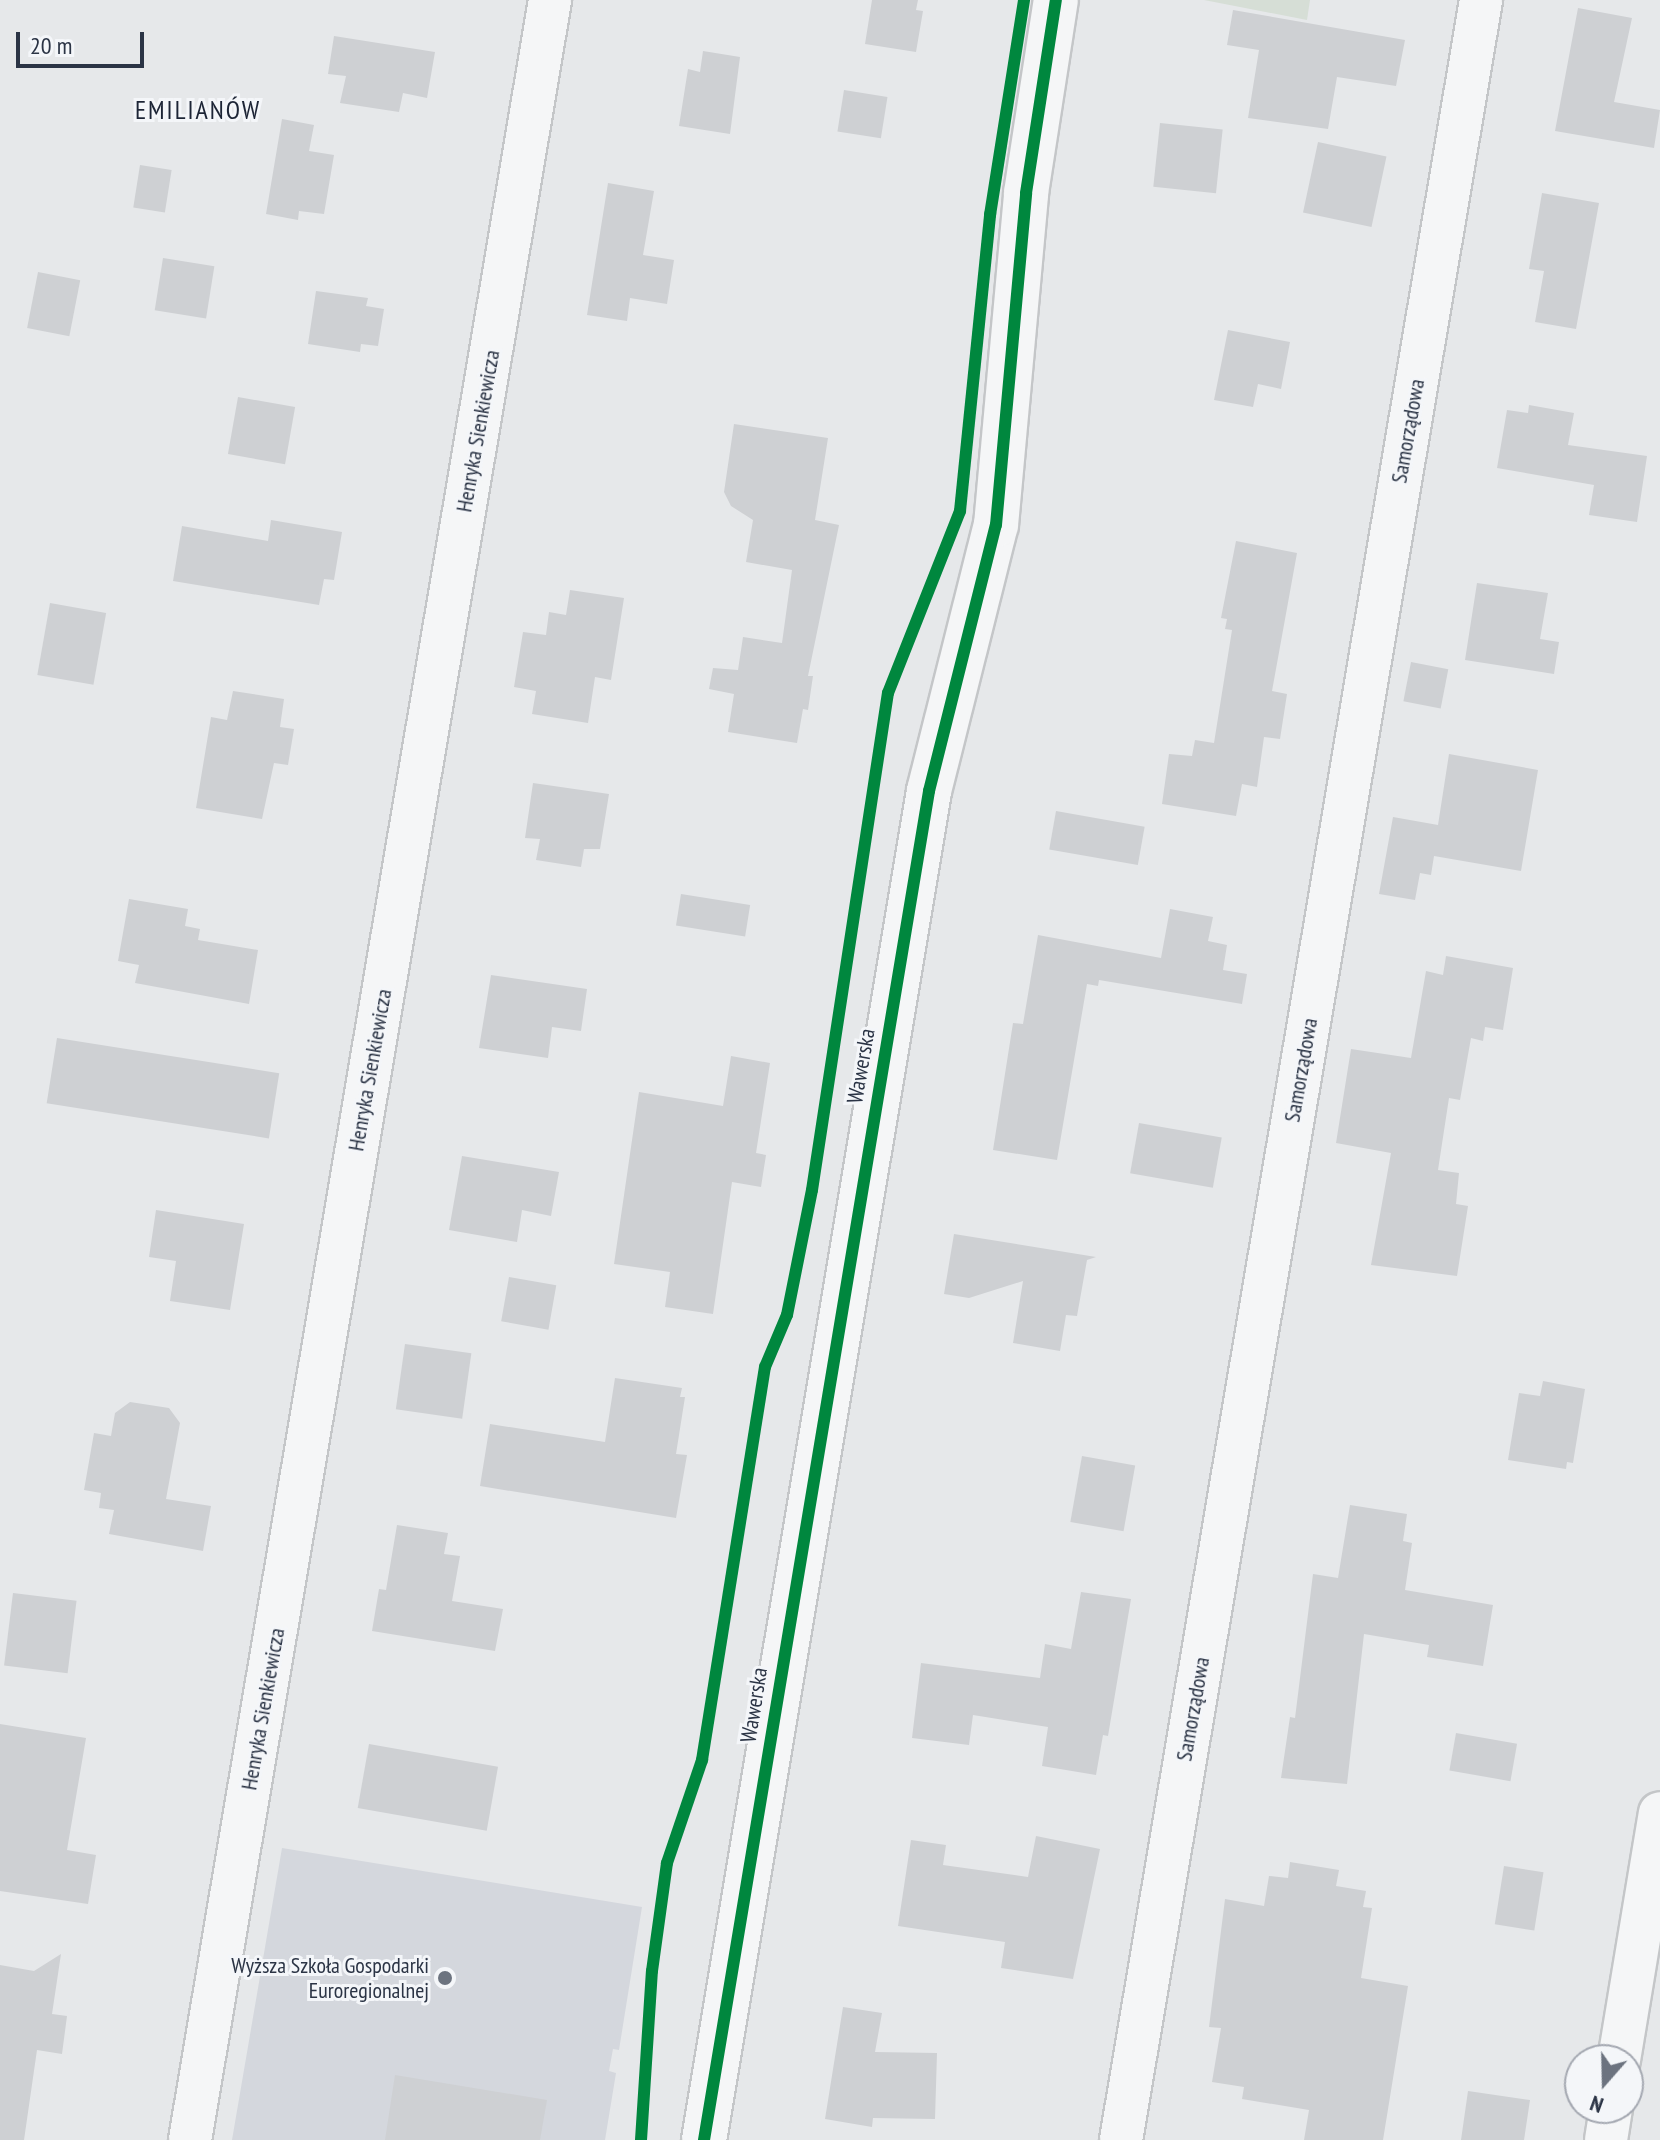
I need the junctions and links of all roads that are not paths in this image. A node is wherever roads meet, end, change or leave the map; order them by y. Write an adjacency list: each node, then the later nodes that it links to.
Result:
1 (550, 0): 6 (street, Henryka Sienkiewicza)
2 (1056, 0): 7 (street, Wawerska)
3 (1481, 0): 8 (street, Samorządowa)
4 (1660, 1813): 5 (street)
5 (1622, 2044)
6 (190, 2140)
7 (704, 2140)
8 (1121, 2140)

